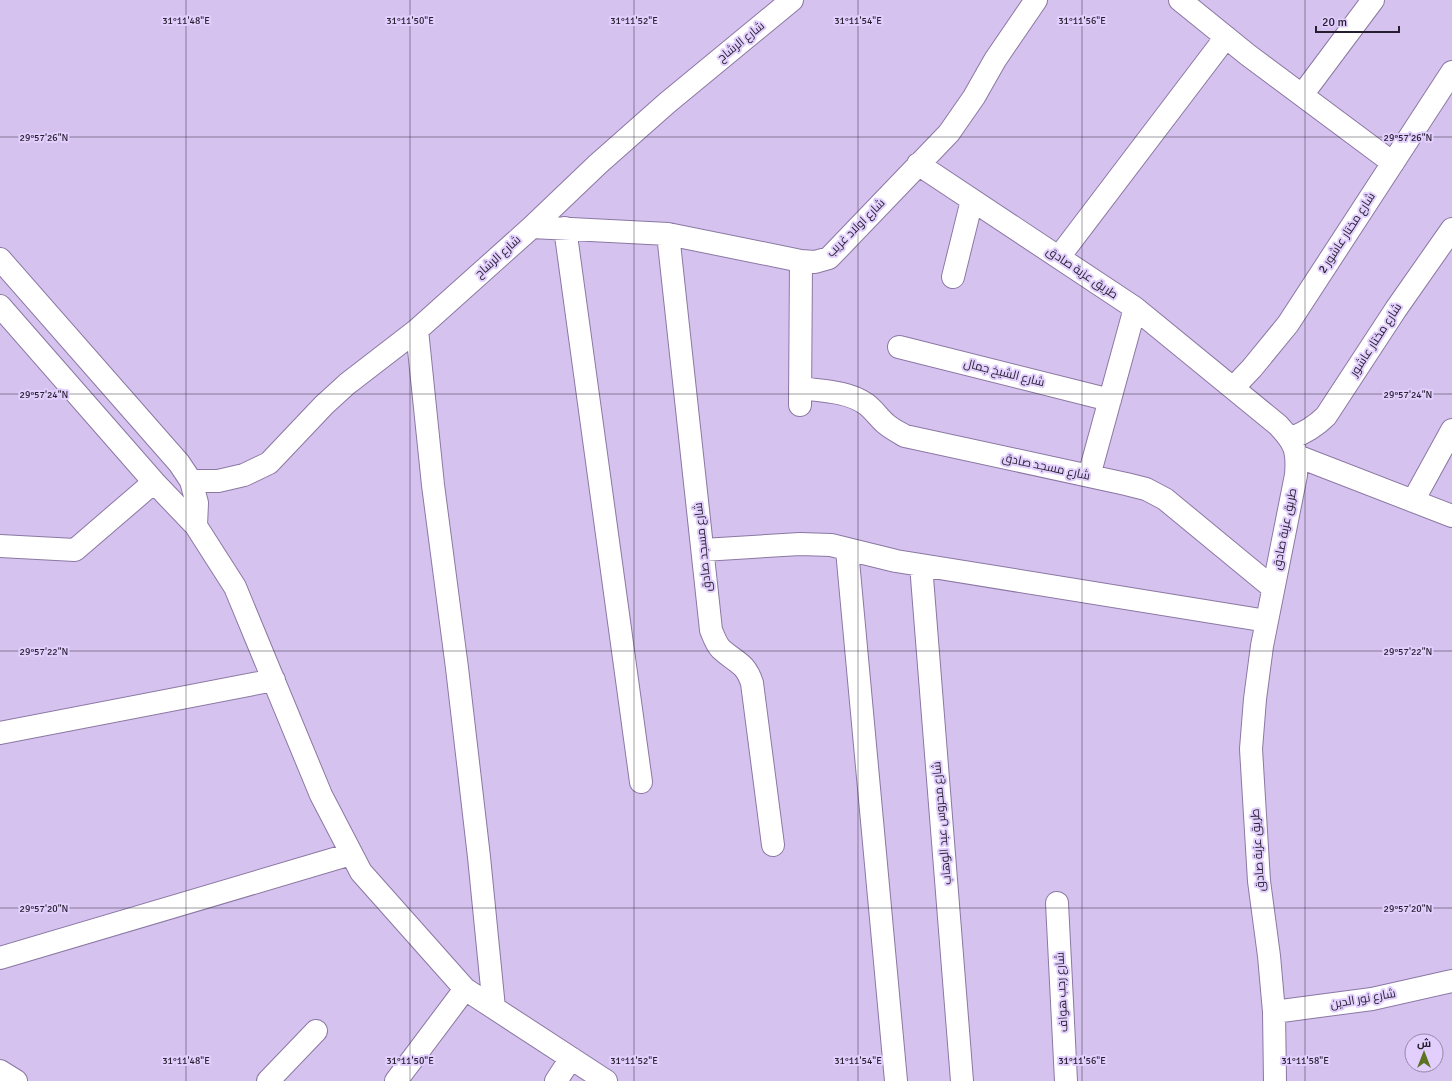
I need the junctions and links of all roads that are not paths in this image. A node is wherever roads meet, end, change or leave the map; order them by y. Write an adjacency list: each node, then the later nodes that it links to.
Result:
1 (792, 0): 11 (street, شارع الرشاح)
2 (1036, 0): 9 (street, شارع اولاد غريب)
3 (1373, 0): 7 (street)
4 (1195, 5): 5 (street)
5 (1226, 37): 7 (street); 15 (street)
6 (1452, 72): 8 (street, شارع مختار عاشور 2)
7 (1302, 95): 8 (street)
8 (1393, 163): 23 (street, شارع مختار عاشور 2)
9 (918, 164): 10 (street, طريق عزبة صادق); 17 (street, شارع اولاد غريب)
10 (972, 200): 15 (street, طريق عزبة صادق); 18 (street)
11 (532, 227): 12 (street, شارع اولاد غريب); 21 (street, شارع الرشاح)
12 (565, 228): 14 (street, شارع اولاد غريب); 41 (street)
13 (1452, 229): 26 (street, شارع مختار عاشور)
14 (668, 234): 17 (street, شارع اولاد غريب); 34 (street, شارع مسجد صادق)
15 (1059, 257): 20 (street, طريق عزبة صادق)
16 (0, 259): 28 (street)
17 (801, 261): 27 (street, شارع مسجد صادق)
18 (953, 277)
19 (0, 306): 29 (street)
20 (1135, 308): 23 (street, طريق عزبة صادق); 24 (street)
21 (417, 330): 28 (street, شارع الرشاح); 48 (street)
22 (899, 347): 24 (street, شارع الشيخ جمال)
23 (1233, 388): 26 (street, طريق عزبة صادق)
24 (1110, 400): 27 (street)
25 (1452, 430): 30 (street)
26 (1294, 447): 30 (street); 37 (street, طريق عزبة صادق)
27 (1089, 476): 37 (street, شارع مسجد صادق)
28 (191, 481): 32 (street)
29 (154, 482): 32 (street); 33 (street)
30 (1413, 501): 31 (street)
31 (1452, 516)
32 (196, 526): 39 (street)
33 (0, 546)
34 (703, 550): 35 (street); 42 (street, شارع مسجد صادق)
35 (847, 550): 36 (street); 58 (street)
36 (921, 565): 38 (street); 59 (street, شارع محروس عبد الوهاب)
37 (1273, 588): 38 (street, طريق عزبة صادق)
38 (1267, 621): 49 (street, طريق عزبة صادق)
39 (274, 680): 40 (street); 43 (street)
40 (0, 734)
41 (641, 782)
42 (772, 845)
43 (352, 854): 45 (street); 47 (street)
44 (1057, 903): 60 (street, شارع رجب هواف)
45 (0, 958)
46 (1452, 981): 49 (street, شارع نور الدين)
47 (466, 989): 48 (street); 55 (street)
48 (494, 1008): 51 (street)
49 (1274, 1012): 61 (street, طريق عزبة صادق)
50 (316, 1031): 54 (street)
51 (571, 1058): 56 (street); 57 (street)
52 (0, 1071): 53 (street)
53 (16, 1081)
54 (268, 1081)
55 (396, 1081)
56 (556, 1081)
57 (606, 1081)
58 (896, 1081)
59 (962, 1081)
60 (1066, 1081)
61 (1275, 1081)

